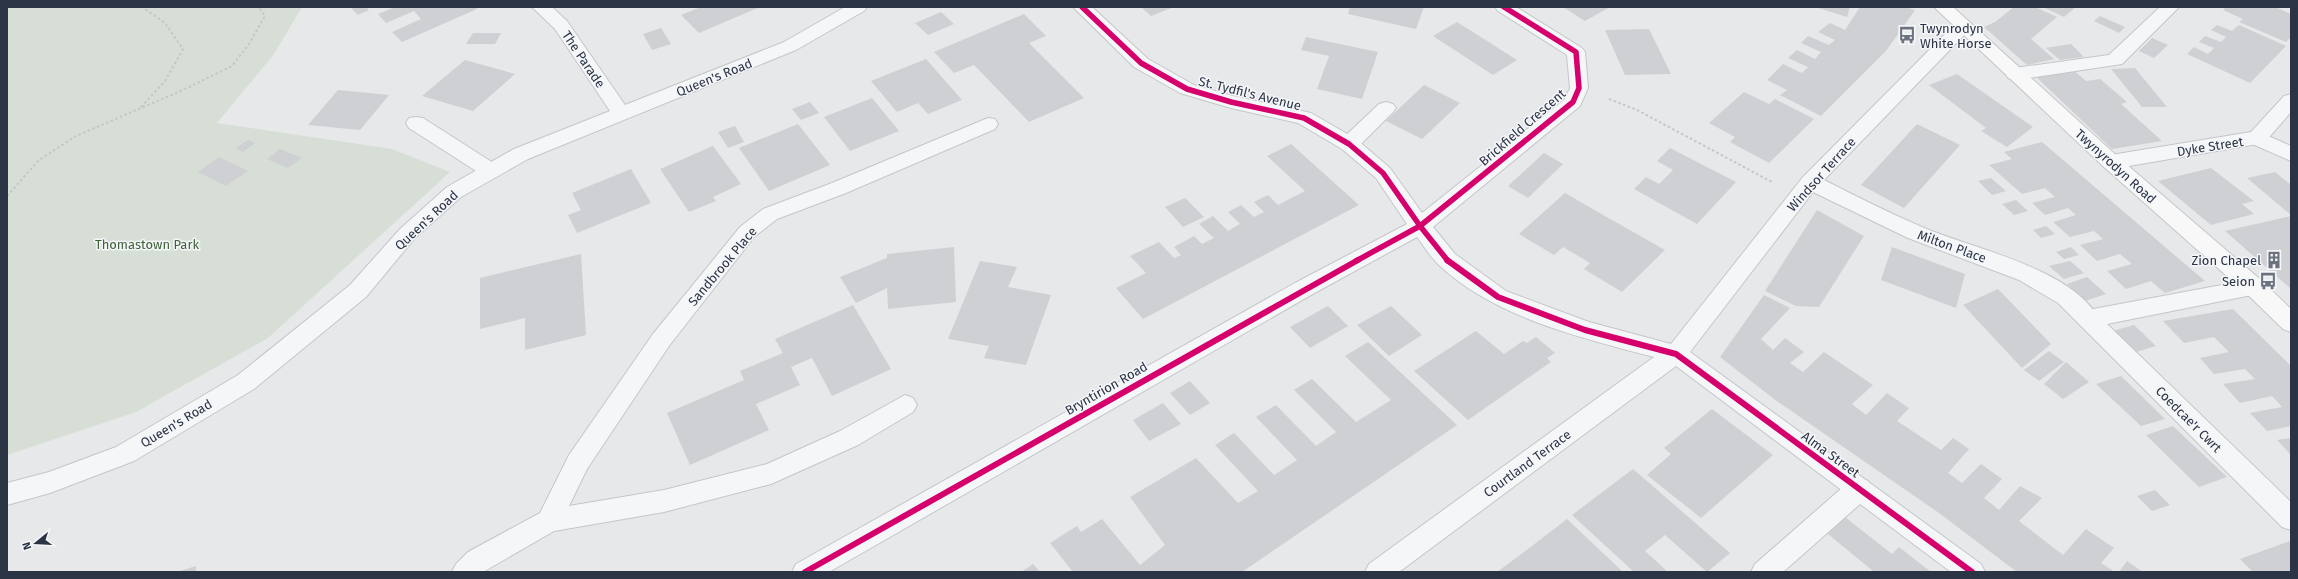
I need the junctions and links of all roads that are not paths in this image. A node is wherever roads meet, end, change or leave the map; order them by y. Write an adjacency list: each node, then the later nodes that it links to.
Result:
1 (541, 7): 11 (street, The Parade)
2 (858, 7): 11 (street, Queen's Road)
3 (1082, 7): 15 (street, St. Tydfil's Avenue)
4 (1504, 7): 20 (street, Brickfield Crescent)
5 (1944, 7): 7 (street, Twynyrodyn Road)
6 (2170, 7): 8 (street)
7 (1963, 26): 8 (street, Twynyrodyn Road); 19 (street, Windsor Terrace)
8 (2015, 74): 17 (street, Twynyrodyn Road)
9 (2291, 100): 14 (street, Dyke Street)
10 (1386, 108): 15 (street)
11 (622, 115): 18 (street, Queen's Road)
12 (416, 123): 18 (street)
13 (988, 124): 29 (street, Sandbrook Place)
14 (2257, 138): 16 (street); 17 (street, Dyke Street)
15 (1349, 144): 20 (street, St. Tydfil's Avenue)
16 (2291, 154)
17 (2111, 162): 21 (street, Twynyrodyn Road)
18 (491, 171): 27 (street, Queen's Road)
19 (1804, 189): 22 (street, Milton Place); 24 (street, Windsor Terrace)
20 (1420, 226): 24 (street, St. Tydfil's Avenue); 31 (street, Bryntirion Road)
21 (2254, 288): 22 (street); 23 (street, Twynyrodyn Road)
22 (2088, 319): 28 (street, Coedcae'r Cwrt)
23 (2291, 323)
24 (1676, 354): 26 (street, Alma Street); 32 (street, Courtland Terrace)
25 (905, 405): 29 (street)
26 (1859, 489): 33 (street); 34 (street, Alma Street)
27 (7, 494)
28 (2291, 519)
29 (549, 521): 30 (street)
30 (465, 572)
31 (806, 572)
32 (1378, 572)
33 (1764, 572)
34 (1972, 572)

